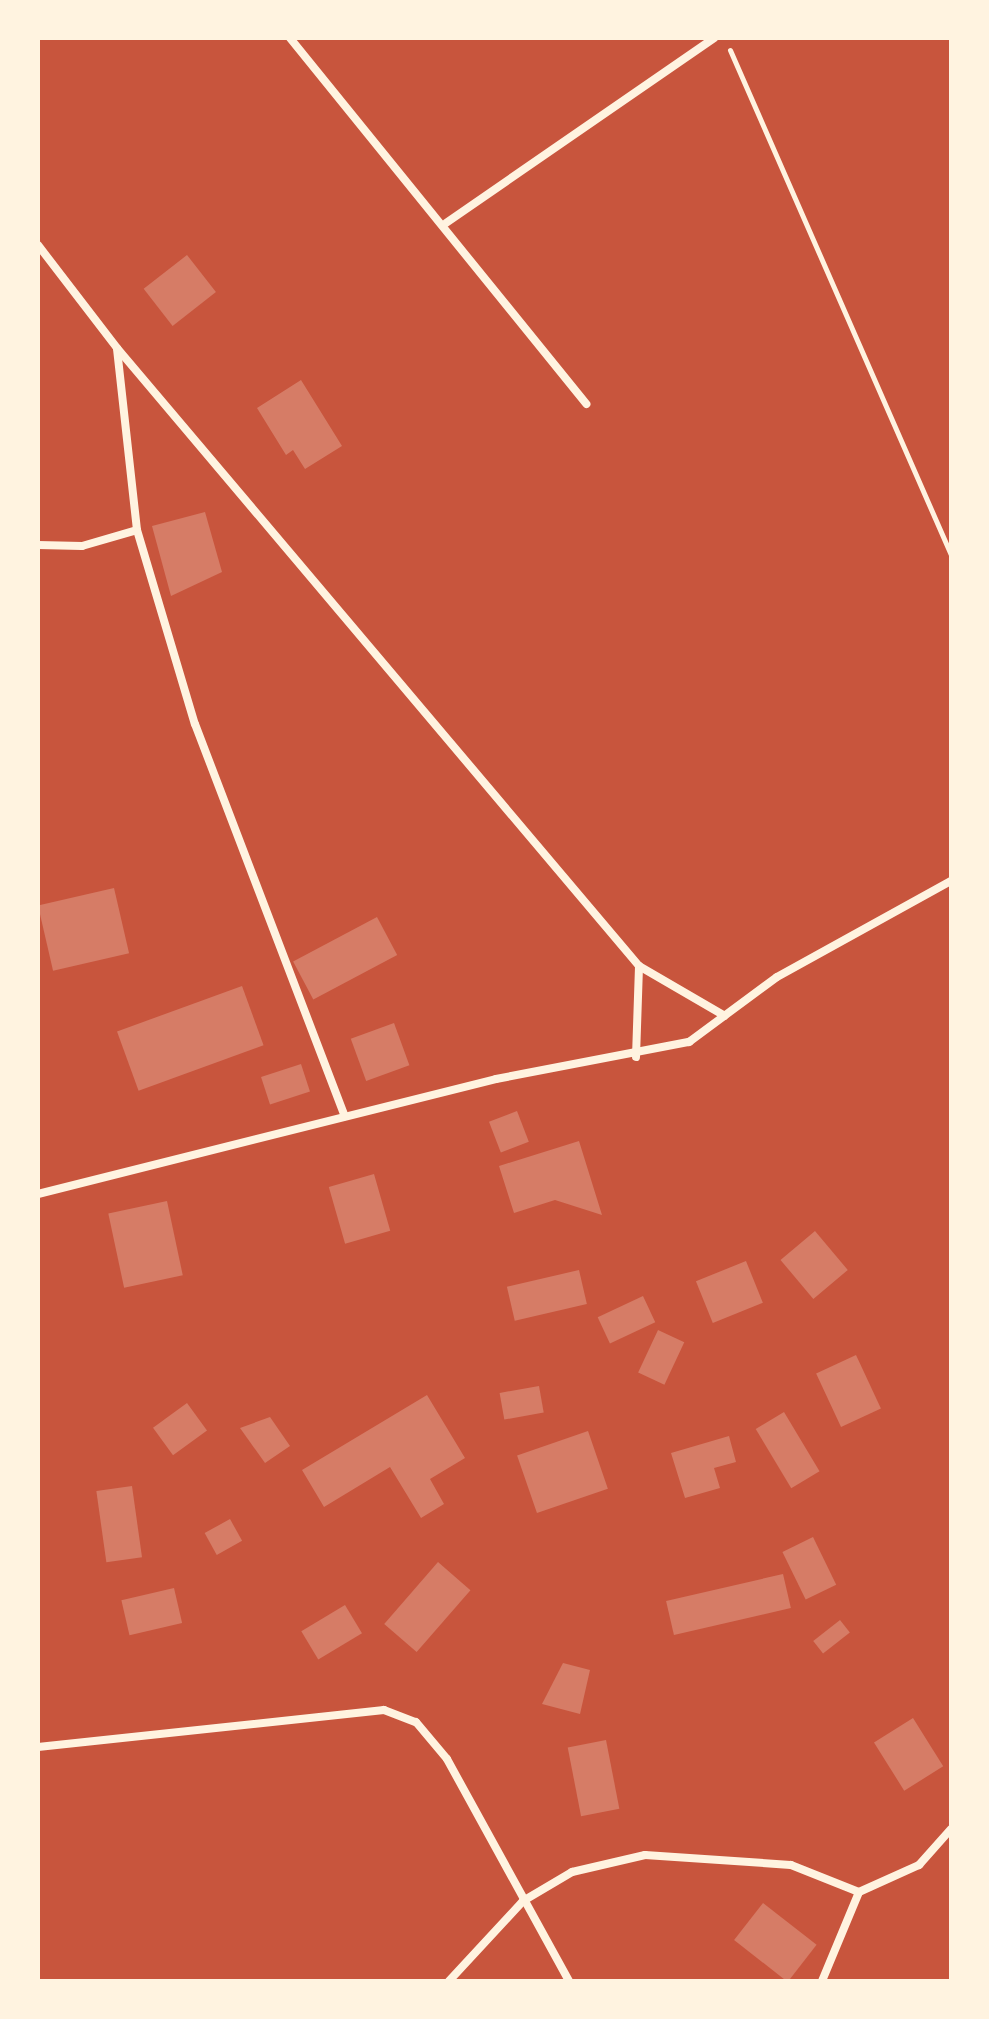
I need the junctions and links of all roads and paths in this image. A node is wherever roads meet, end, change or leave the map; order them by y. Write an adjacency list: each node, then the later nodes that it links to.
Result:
1 (290, 38): 4 (street)
2 (714, 38): 4 (street)
3 (724, 38): 10 (path)
4 (446, 223): 7 (street)
5 (38, 245): 6 (street)
6 (117, 348): 8 (street); 12 (street)
7 (586, 404)
8 (137, 530): 9 (street); 15 (street)
9 (38, 545)
10 (951, 555)
11 (951, 881): 13 (street)
12 (639, 966): 13 (street); 14 (street)
13 (725, 1016): 14 (street)
14 (636, 1057): 15 (street)
15 (345, 1116): 16 (street)
16 (38, 1194)
17 (38, 1747): 20 (street)
18 (951, 1829): 19 (street)
19 (859, 1892): 20 (street); 23 (street)
20 (523, 1901): 21 (street); 22 (street)
21 (449, 1981)
22 (569, 1981)
23 (822, 1981)

